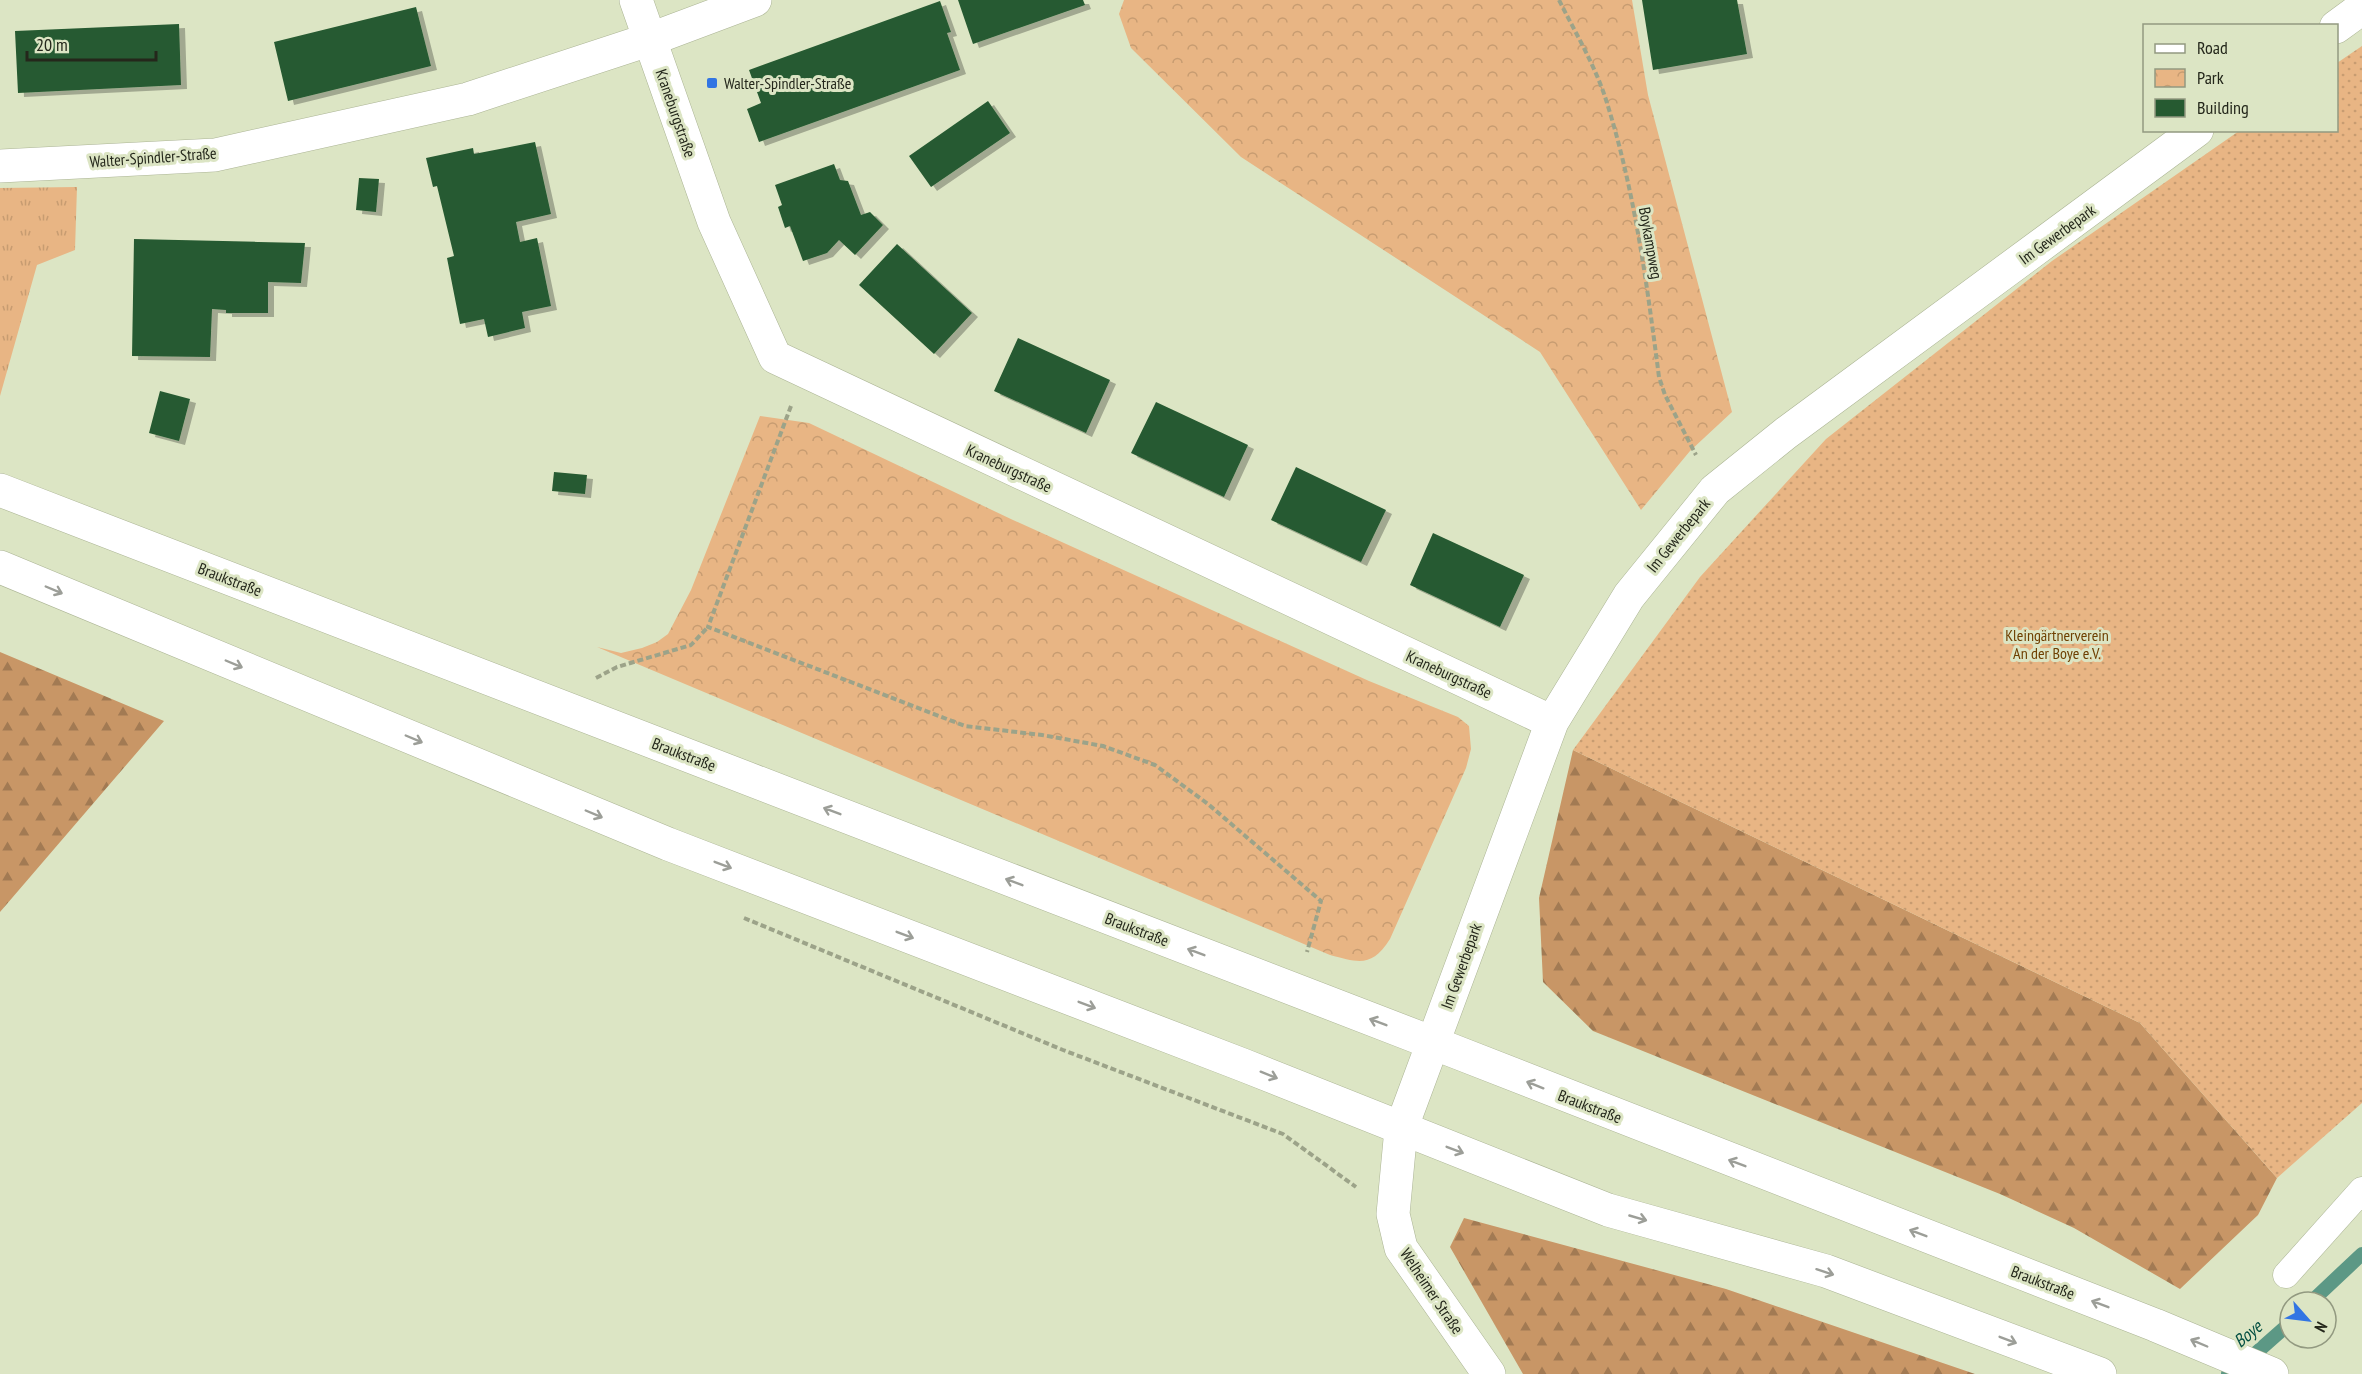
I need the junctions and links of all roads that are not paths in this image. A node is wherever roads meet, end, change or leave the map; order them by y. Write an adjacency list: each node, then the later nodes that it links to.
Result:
1 (636, 0): 5 (main road, Kraneburgstraße)
2 (755, 0): 5 (main road)
3 (2362, 8): 4 (main road)
4 (2338, 26)
5 (651, 39): 7 (main road, Walter-Spindler-Straße); 10 (main road, Kraneburgstraße)
6 (2194, 132): 10 (main road, Im Gewerbepark)
7 (0, 166)
8 (0, 490): 11 (main road, Braukstraße, one-way to 8)
9 (0, 567): 12 (main road, one-way to 12)
10 (1552, 722): 11 (main road, Im Gewerbepark)
11 (1433, 1043): 12 (main road, Im Gewerbepark); 17 (main road, Braukstraße, one-way to 11)
12 (1401, 1129): 15 (main road, Welheimer Straße); 16 (main road, one-way to 16)
13 (2362, 1190): 14 (lane)
14 (2286, 1275)
15 (1490, 1374)
16 (2100, 1374)
17 (2272, 1374)

